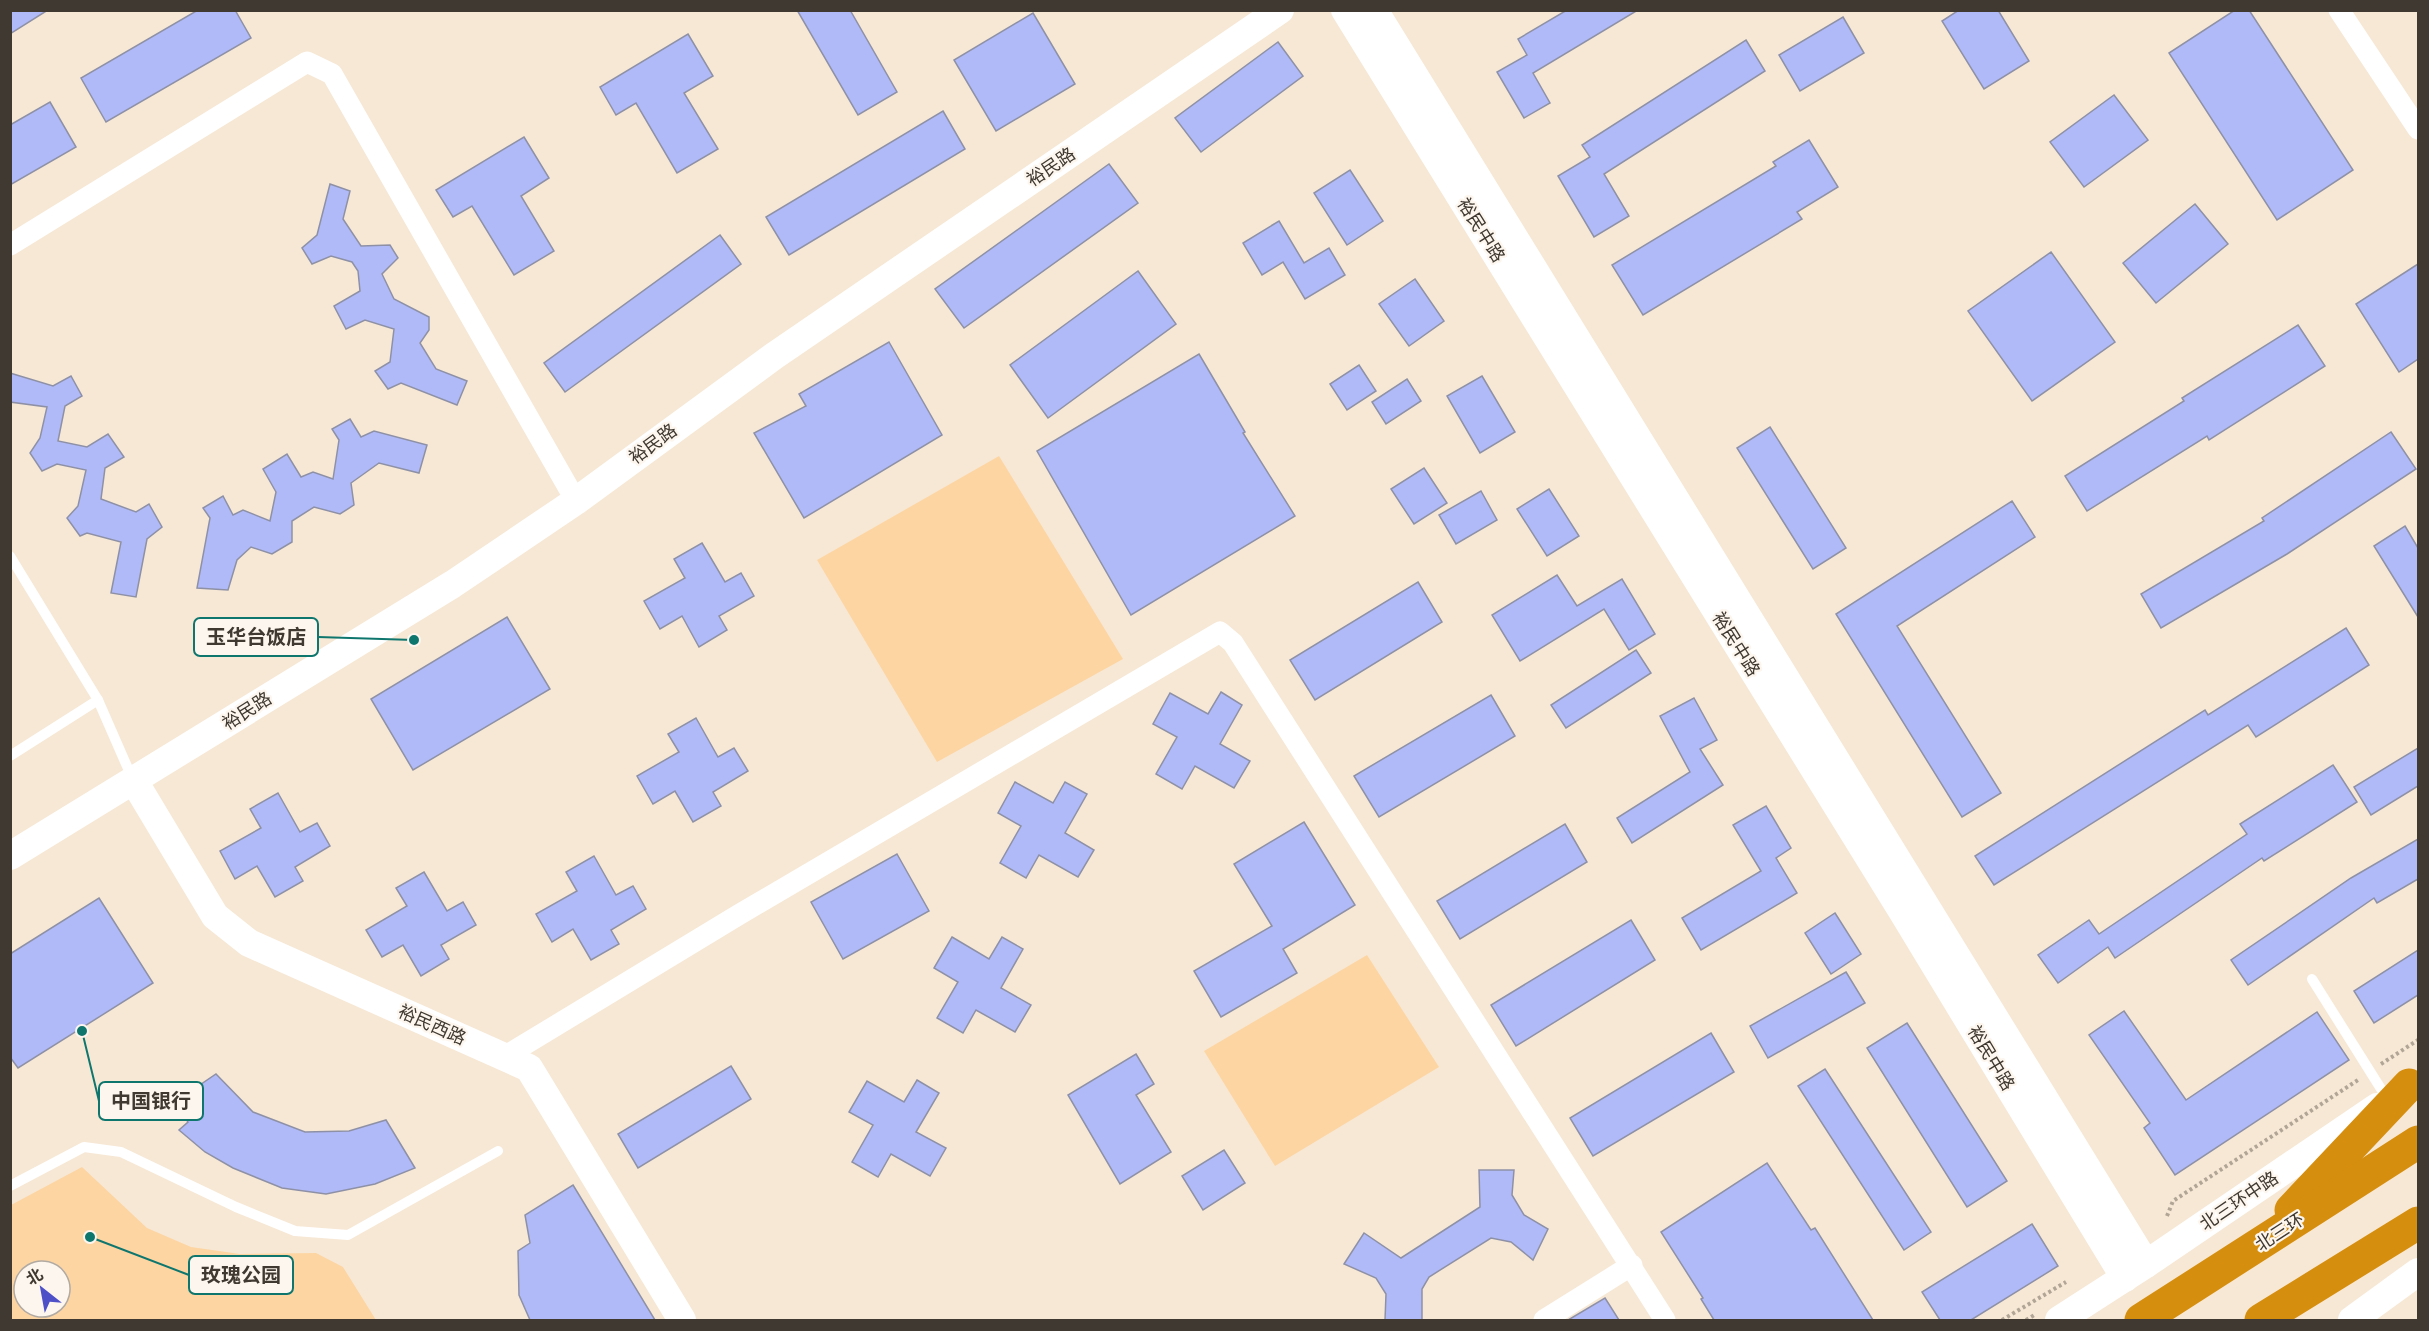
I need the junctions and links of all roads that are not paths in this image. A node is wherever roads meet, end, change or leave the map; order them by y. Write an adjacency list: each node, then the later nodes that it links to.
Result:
1 (1280, 10): 7 (street, 裕民路)
2 (1345, 10): 23 (street, 裕民中路)
3 (1374, 10): 23 (street, 裕民中路)
4 (2339, 10): 5 (street)
5 (2418, 129)
6 (10, 245): 7 (street)
7 (576, 501): 11 (street, 裕民路)
8 (10, 556): 9 (lane)
9 (98, 700): 10 (lane); 11 (lane)
10 (10, 756)
11 (134, 781): 12 (street, 裕民路); 14 (street, 裕民西路)
12 (10, 856)
13 (2312, 979): 15 (lane)
14 (504, 1057): 22 (street); 26 (street, 裕民西路)
15 (2405, 1088): 21 (highway); 23 (street, 北三环中路)
16 (2418, 1142): 21 (highway, 北三环)
17 (498, 1151): 18 (lane)
18 (10, 1186)
19 (2418, 1223): 25 (highway)
20 (2418, 1238): 25 (highway)
21 (2253, 1250): 30 (highway, 北三环)
22 (1632, 1265): 27 (street); 28 (street)
23 (2135, 1271): 29 (street, 北三环中路)
24 (2418, 1272): 32 (street)
25 (2305, 1292): 31 (highway)
26 (682, 1320)
27 (1544, 1320)
28 (1665, 1320)
29 (2059, 1320)
30 (2141, 1320)
31 (2261, 1320)
32 (2352, 1320)

